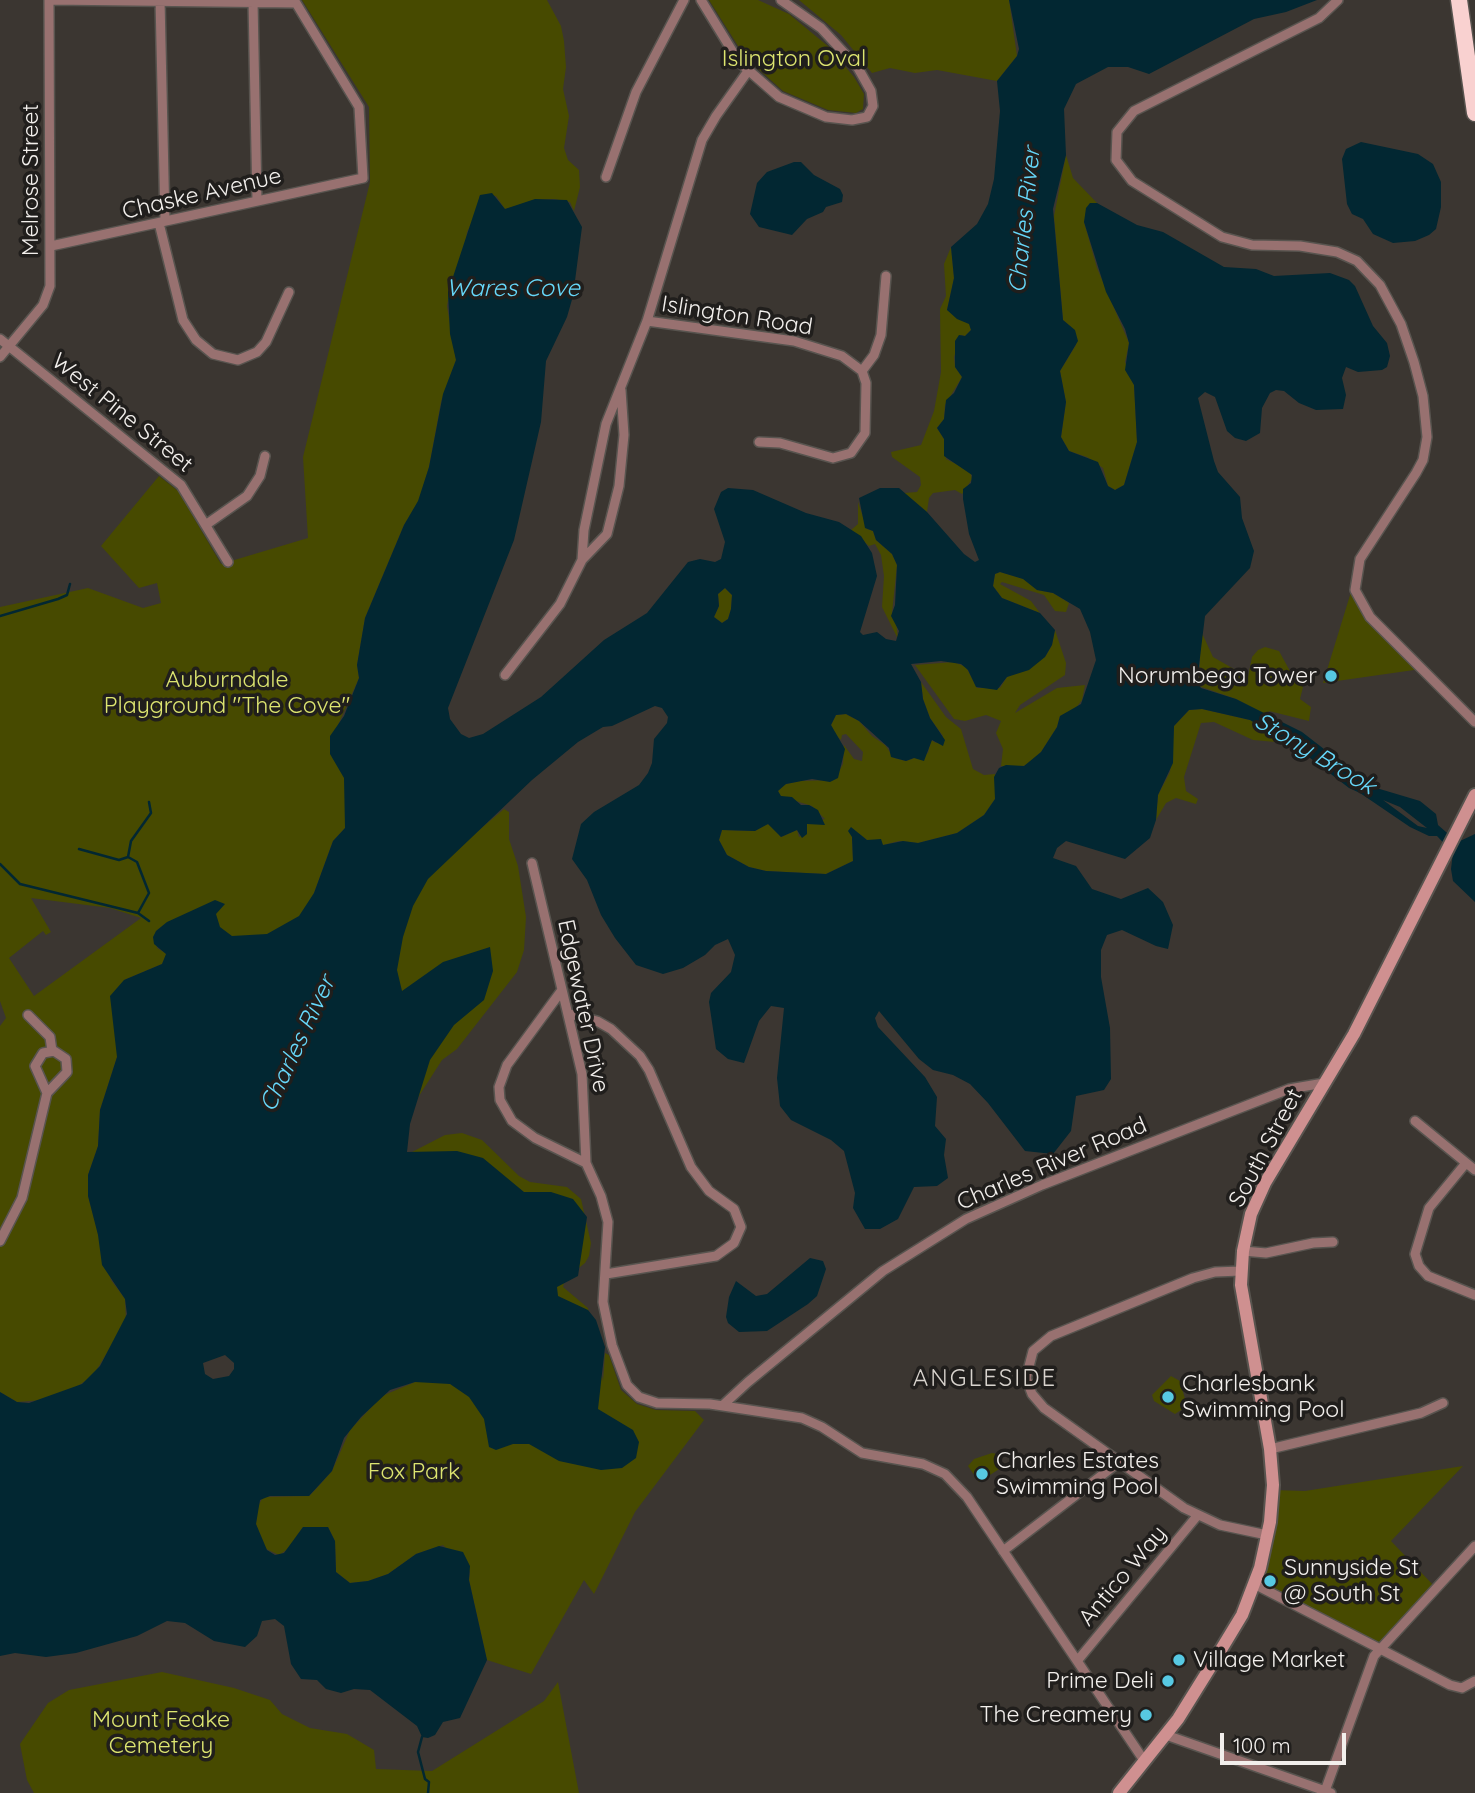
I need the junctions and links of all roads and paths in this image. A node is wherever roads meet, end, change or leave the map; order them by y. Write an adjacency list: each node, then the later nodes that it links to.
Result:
1 (50, 0): 7 (street); 14 (street, Melrose Street)
2 (684, 0): 11 (street)
3 (701, 0): 9 (street)
4 (781, 0): 9 (street)
5 (1338, 0): 29 (street)
6 (1459, 0): 10 (highway)
7 (160, 1): 8 (street); 13 (street)
8 (250, 1): 12 (street); 12 (street, Chaske Avenue)
9 (748, 71): 17 (street, Islington Road)
10 (1475, 113)
11 (606, 177)
12 (257, 201): 13 (street, Chaske Avenue)
13 (162, 222): 14 (street, Chaske Avenue); 16 (street)
14 (51, 246): 19 (street, Melrose Street)
15 (886, 276): 21 (street)
16 (289, 292)
17 (647, 321): 21 (street, Islington Road); 22 (street)
18 (0, 339): 19 (street, West Pine Street)
19 (9, 346): 20 (street, Melrose Street); 25 (street, West Pine Street)
20 (0, 357)
21 (862, 371): 23 (street)
22 (621, 389): 26 (street); 26 (street)
23 (759, 442)
24 (265, 456): 25 (street)
25 (207, 524): 27 (street, West Pine Street)
26 (582, 560): 28 (street)
27 (228, 562)
28 (505, 675)
29 (1475, 722)
30 (1475, 794): 36 (main road, South Street)
31 (532, 863): 32 (street, Edgewater Drive)
32 (562, 990): 33 (street, Edgewater Drive); 39 (street)
33 (570, 1014): 39 (street, Edgewater Drive); 46 (street)
34 (28, 1015): 35 (street)
35 (52, 1051): 37 (street); 37 (street)
36 (1324, 1083): 44 (main road, South Street); 49 (street, Charles River Road)
37 (47, 1093): 42 (street)
38 (1415, 1121): 40 (street)
39 (586, 1163): 46 (street, Edgewater Drive)
40 (1466, 1163): 41 (street); 47 (street)
41 (1475, 1170)
42 (0, 1241)
43 (1333, 1242): 44 (street)
44 (1243, 1251): 45 (main road, South Street)
45 (1241, 1271): 50 (main road, South Street); 51 (street)
46 (606, 1273): 49 (street, Edgewater Drive)
47 (1475, 1295)
48 (1443, 1402): 50 (street)
49 (722, 1406): 55 (street, Edgewater Drive)
50 (1270, 1449): 53 (main road, South Street)
51 (1119, 1462): 52 (street); 55 (street)
52 (1197, 1516): 53 (street); 58 (street, Antico Way)
53 (1267, 1535): 56 (main road, South Street)
54 (1475, 1546): 57 (street)
55 (1003, 1551): 58 (street, Edgewater Drive)
56 (1256, 1585): 57 (street); 60 (main road, South Street)
57 (1380, 1648): 59 (street); 62 (street)
58 (1078, 1660): 61 (street, Edgewater Drive)
59 (1475, 1681)
60 (1166, 1735): 61 (main road, South Street); 62 (street)
61 (1145, 1762): 63 (main road, South Street)
62 (1328, 1792)
63 (1119, 1793)

